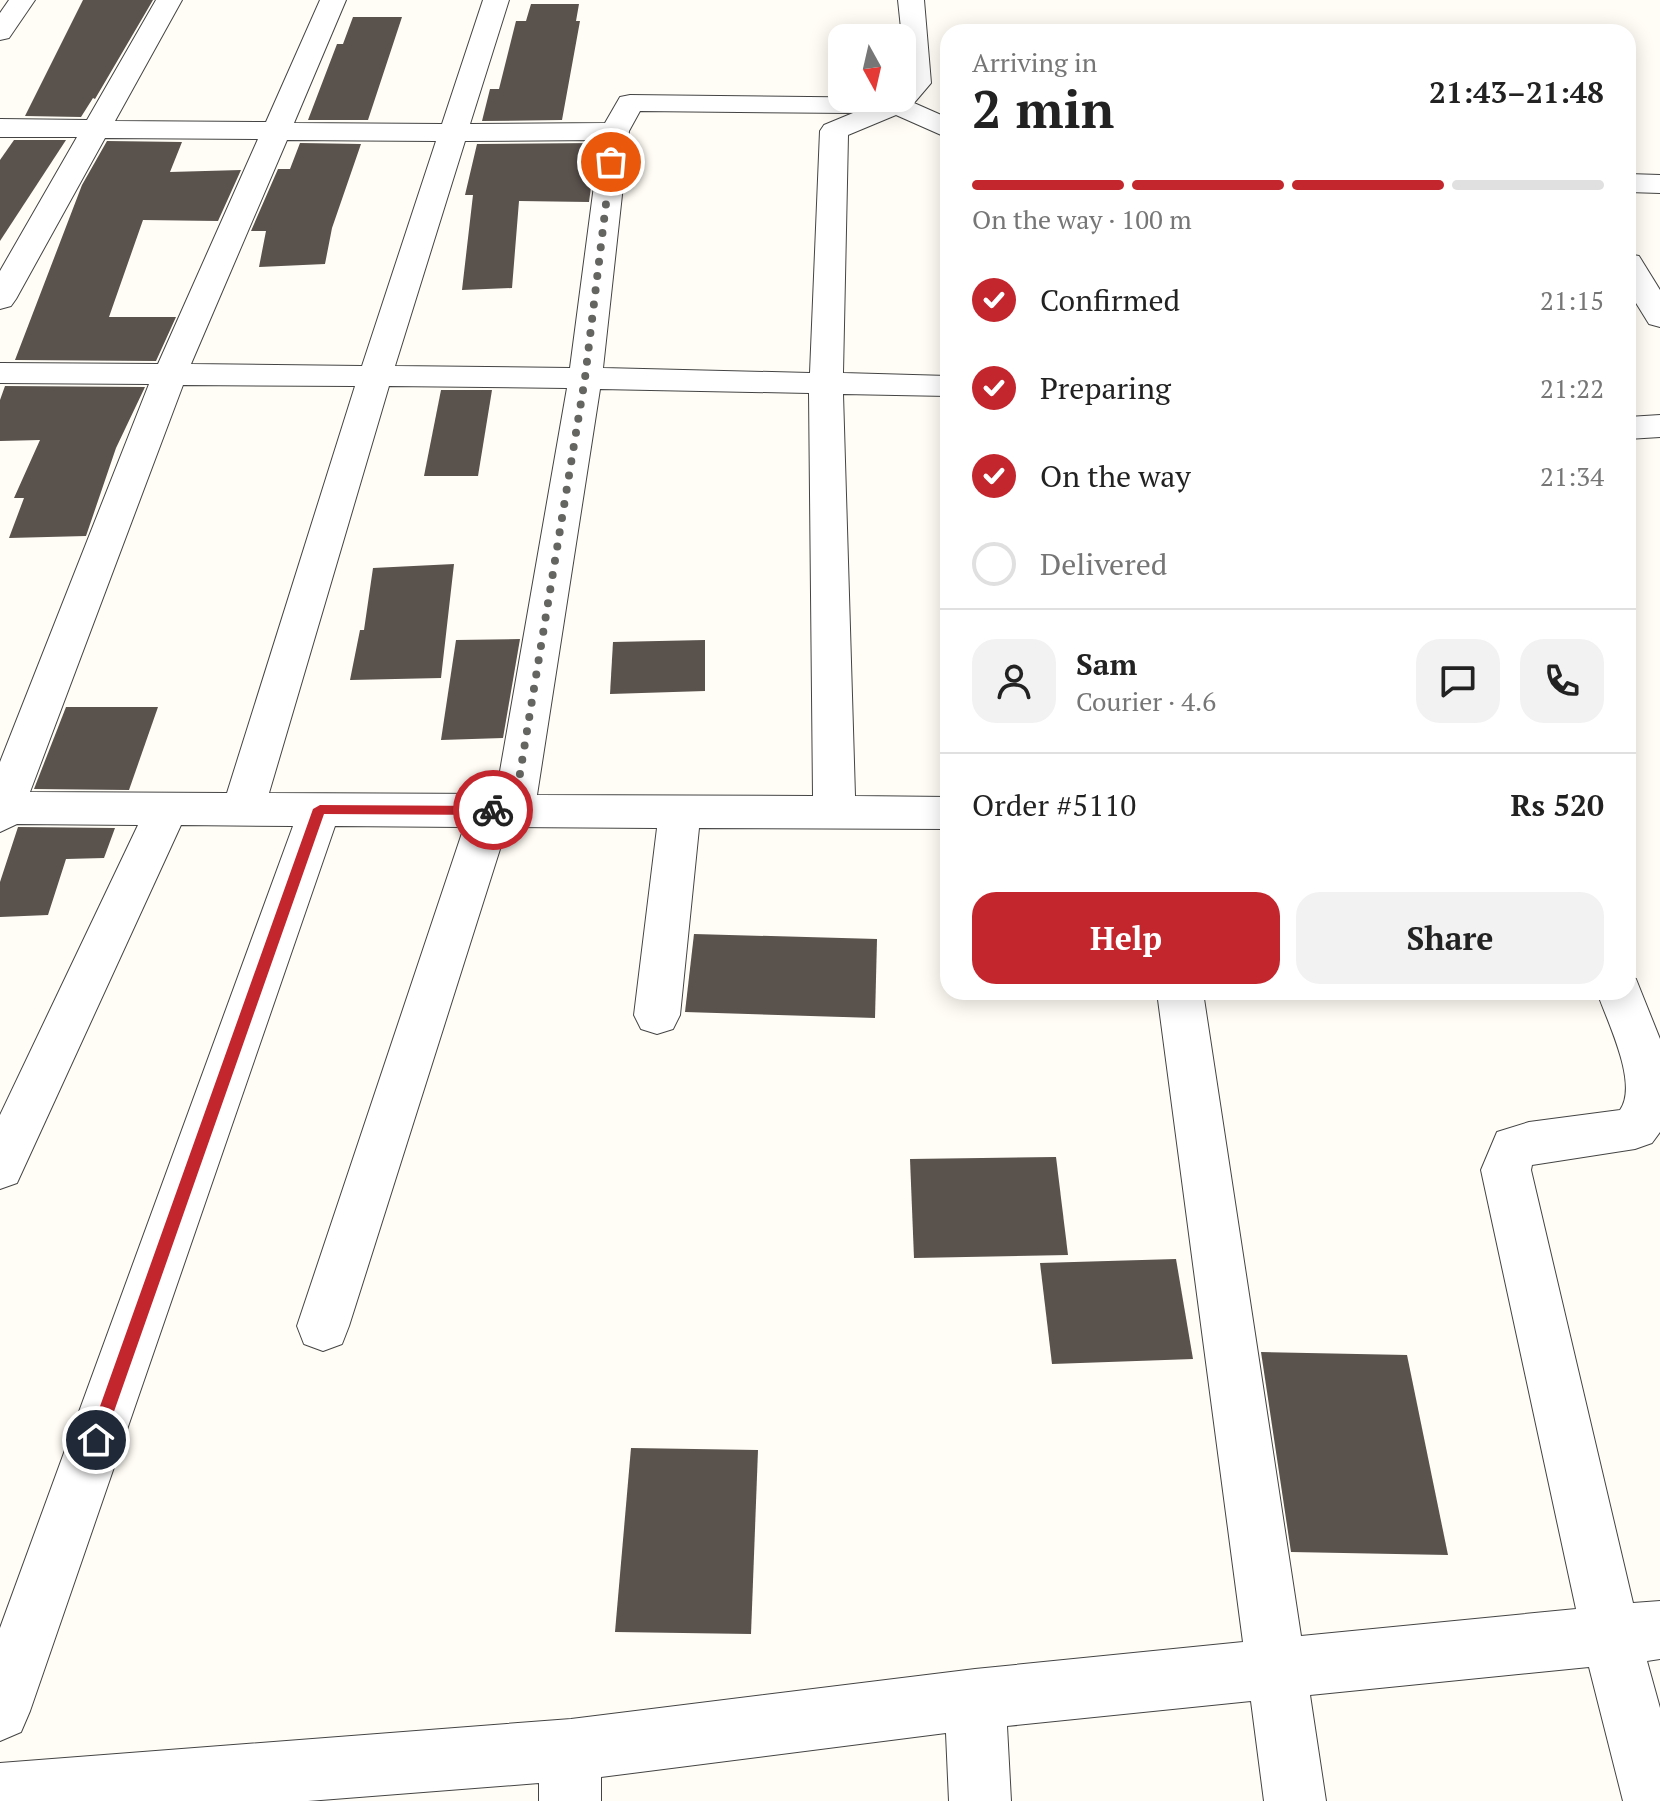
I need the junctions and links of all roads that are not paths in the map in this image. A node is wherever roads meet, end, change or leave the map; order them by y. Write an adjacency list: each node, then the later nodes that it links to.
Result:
1 (22, 0): 7 (street)
2 (169, 0): 13 (street)
3 (333, 0): 14 (street)
4 (496, 0): 16 (street)
5 (911, 0): 6 (street)
6 (913, 24)
7 (0, 31)
8 (828, 104): 15 (street)
9 (880, 112): 26 (street)
10 (912, 112): 11 (street)
11 (940, 125)
12 (0, 128): 13 (street)
13 (98, 129): 14 (street); 20 (street)
14 (275, 131): 16 (street); 23 (street)
15 (615, 131): 16 (street); 25 (street)
16 (453, 133): 24 (street)
17 (1636, 183): 18 (street)
18 (1660, 184)
19 (1636, 276): 21 (street)
20 (0, 299)
21 (1660, 317)
22 (0, 373): 23 (street)
23 (169, 377): 24 (street); 33 (street)
24 (375, 377): 25 (street); 31 (street)
25 (585, 378): 26 (street); 34 (street)
26 (826, 382): 27 (street); 36 (street)
27 (940, 386)
28 (1660, 426): 29 (street)
29 (1636, 428)
30 (167, 809): 31 (street); 33 (street); 41 (street)
31 (243, 809): 32 (street)
32 (320, 809): 34 (street); 46 (street)
33 (1, 810)
34 (503, 810): 35 (street); 42 (street)
35 (680, 811): 36 (street); 40 (street)
36 (834, 812): 37 (street)
37 (940, 813)
38 (1181, 1000): 44 (street)
39 (1623, 1000): 43 (street)
40 (657, 1015)
41 (0, 1167)
42 (323, 1326)
43 (1636, 1633): 44 (street); 52 (street)
44 (1277, 1667): 45 (street); 51 (street)
45 (975, 1699): 47 (street); 50 (street)
46 (0, 1711)
47 (570, 1776): 48 (street)
48 (237, 1789): 49 (street)
49 (0, 1794)
50 (980, 1801)
51 (1295, 1801)
52 (1654, 1801)

